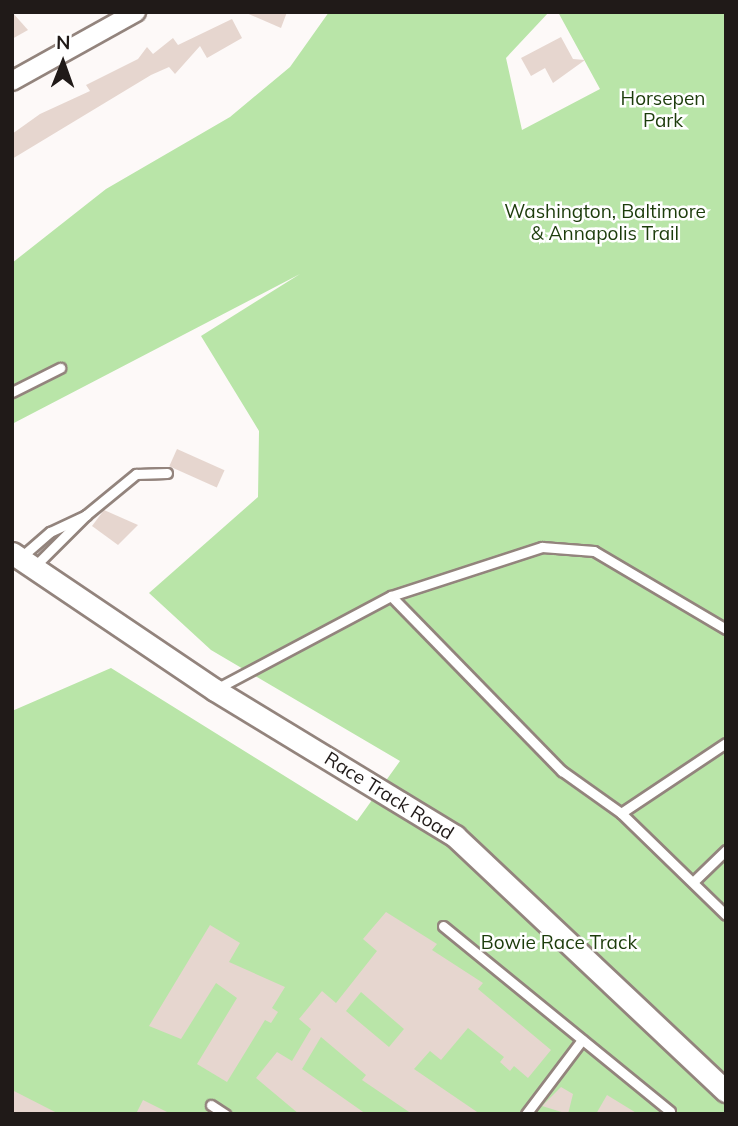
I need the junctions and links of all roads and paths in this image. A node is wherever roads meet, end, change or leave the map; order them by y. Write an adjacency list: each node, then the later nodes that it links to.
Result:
1 (136, 12): 2 (street)
2 (12, 81)
3 (60, 368): 4 (lane)
4 (12, 392)
5 (167, 473): 6 (lane)
6 (86, 515): 7 (lane); 7 (lane)
7 (22, 559): 10 (street, Race Track Road)
8 (391, 596): 9 (lane); 10 (lane); 12 (lane)
9 (726, 629)
10 (215, 690): 18 (street, Race Track Road)
11 (726, 743): 12 (lane)
12 (621, 813): 14 (lane)
13 (726, 850): 14 (lane)
14 (693, 882): 15 (lane)
15 (726, 915)
16 (443, 926): 17 (lane)
17 (582, 1040): 20 (lane); 22 (lane)
18 (726, 1091)
19 (211, 1105): 21 (lane)
20 (670, 1111)
21 (225, 1114)
22 (526, 1114)

